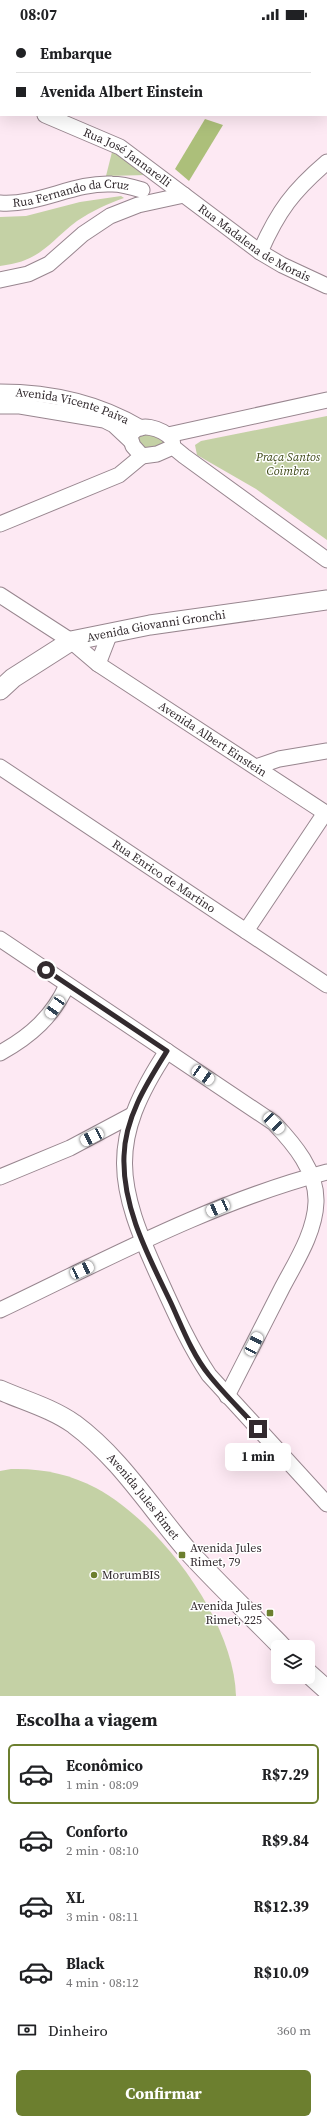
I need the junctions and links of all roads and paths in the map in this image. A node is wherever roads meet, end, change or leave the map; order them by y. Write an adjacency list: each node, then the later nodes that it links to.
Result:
1 (47, 116): 3 (street, Rua José Jannarelli)
2 (327, 162): 8 (street)
3 (150, 170): 4 (street); 5 (street, Rua José Jannarelli)
4 (142, 190): 6 (street, Rua Fernando da Cruz); 7 (street)
5 (184, 195): 7 (street); 8 (street, Rua Madalena de Morais)
6 (0, 203)
7 (128, 209): 9 (street)
8 (260, 252): 10 (street, Rua Madalena de Morais)
9 (0, 280)
10 (327, 286)
11 (0, 392): 14 (street, Avenida Vicente Paiva)
12 (327, 400): 15 (street)
13 (0, 406): 14 (street, Avenida Vicente Paiva)
14 (134, 434): 15 (street, Avenida Vicente Paiva); 16 (street)
15 (171, 441): 16 (street); 18 (street)
16 (142, 456): 17 (street)
17 (0, 524)
18 (327, 560)
19 (0, 595): 22 (street, Avenida Albert Einstein)
20 (327, 600): 21 (main road, Avenida Giovanni Gronchi)
21 (110, 633): 22 (main road, Avenida Giovanni Gronchi); 23 (street)
22 (70, 641): 23 (street, Avenida Albert Einstein); 24 (main road, Avenida Giovanni Gronchi)
23 (98, 664): 27 (street, Avenida Albert Einstein)
24 (0, 690)
25 (327, 751): 27 (street)
26 (0, 767): 29 (street, Rua Enrico de Martino)
27 (256, 767): 28 (street, Avenida Albert Einstein)
28 (326, 814): 29 (street)
29 (246, 931): 32 (street, Rua Enrico de Martino)
30 (0, 939): 31 (street)
31 (67, 985): 33 (street); 34 (street)
32 (327, 985)
33 (167, 1051): 35 (street); 37 (street)
34 (0, 1052)
35 (132, 1115): 38 (street); 39 (street)
36 (327, 1172): 37 (street)
37 (311, 1176): 39 (street); 42 (street)
38 (0, 1177)
39 (142, 1242): 40 (street); 42 (street)
40 (0, 1310)
41 (0, 1390): 44 (main road, Avenida Jules Rimet)
42 (227, 1396): 43 (street)
43 (327, 1504)
44 (275, 1640)
45 (315, 1679): 46 (main road)
46 (327, 1690)

